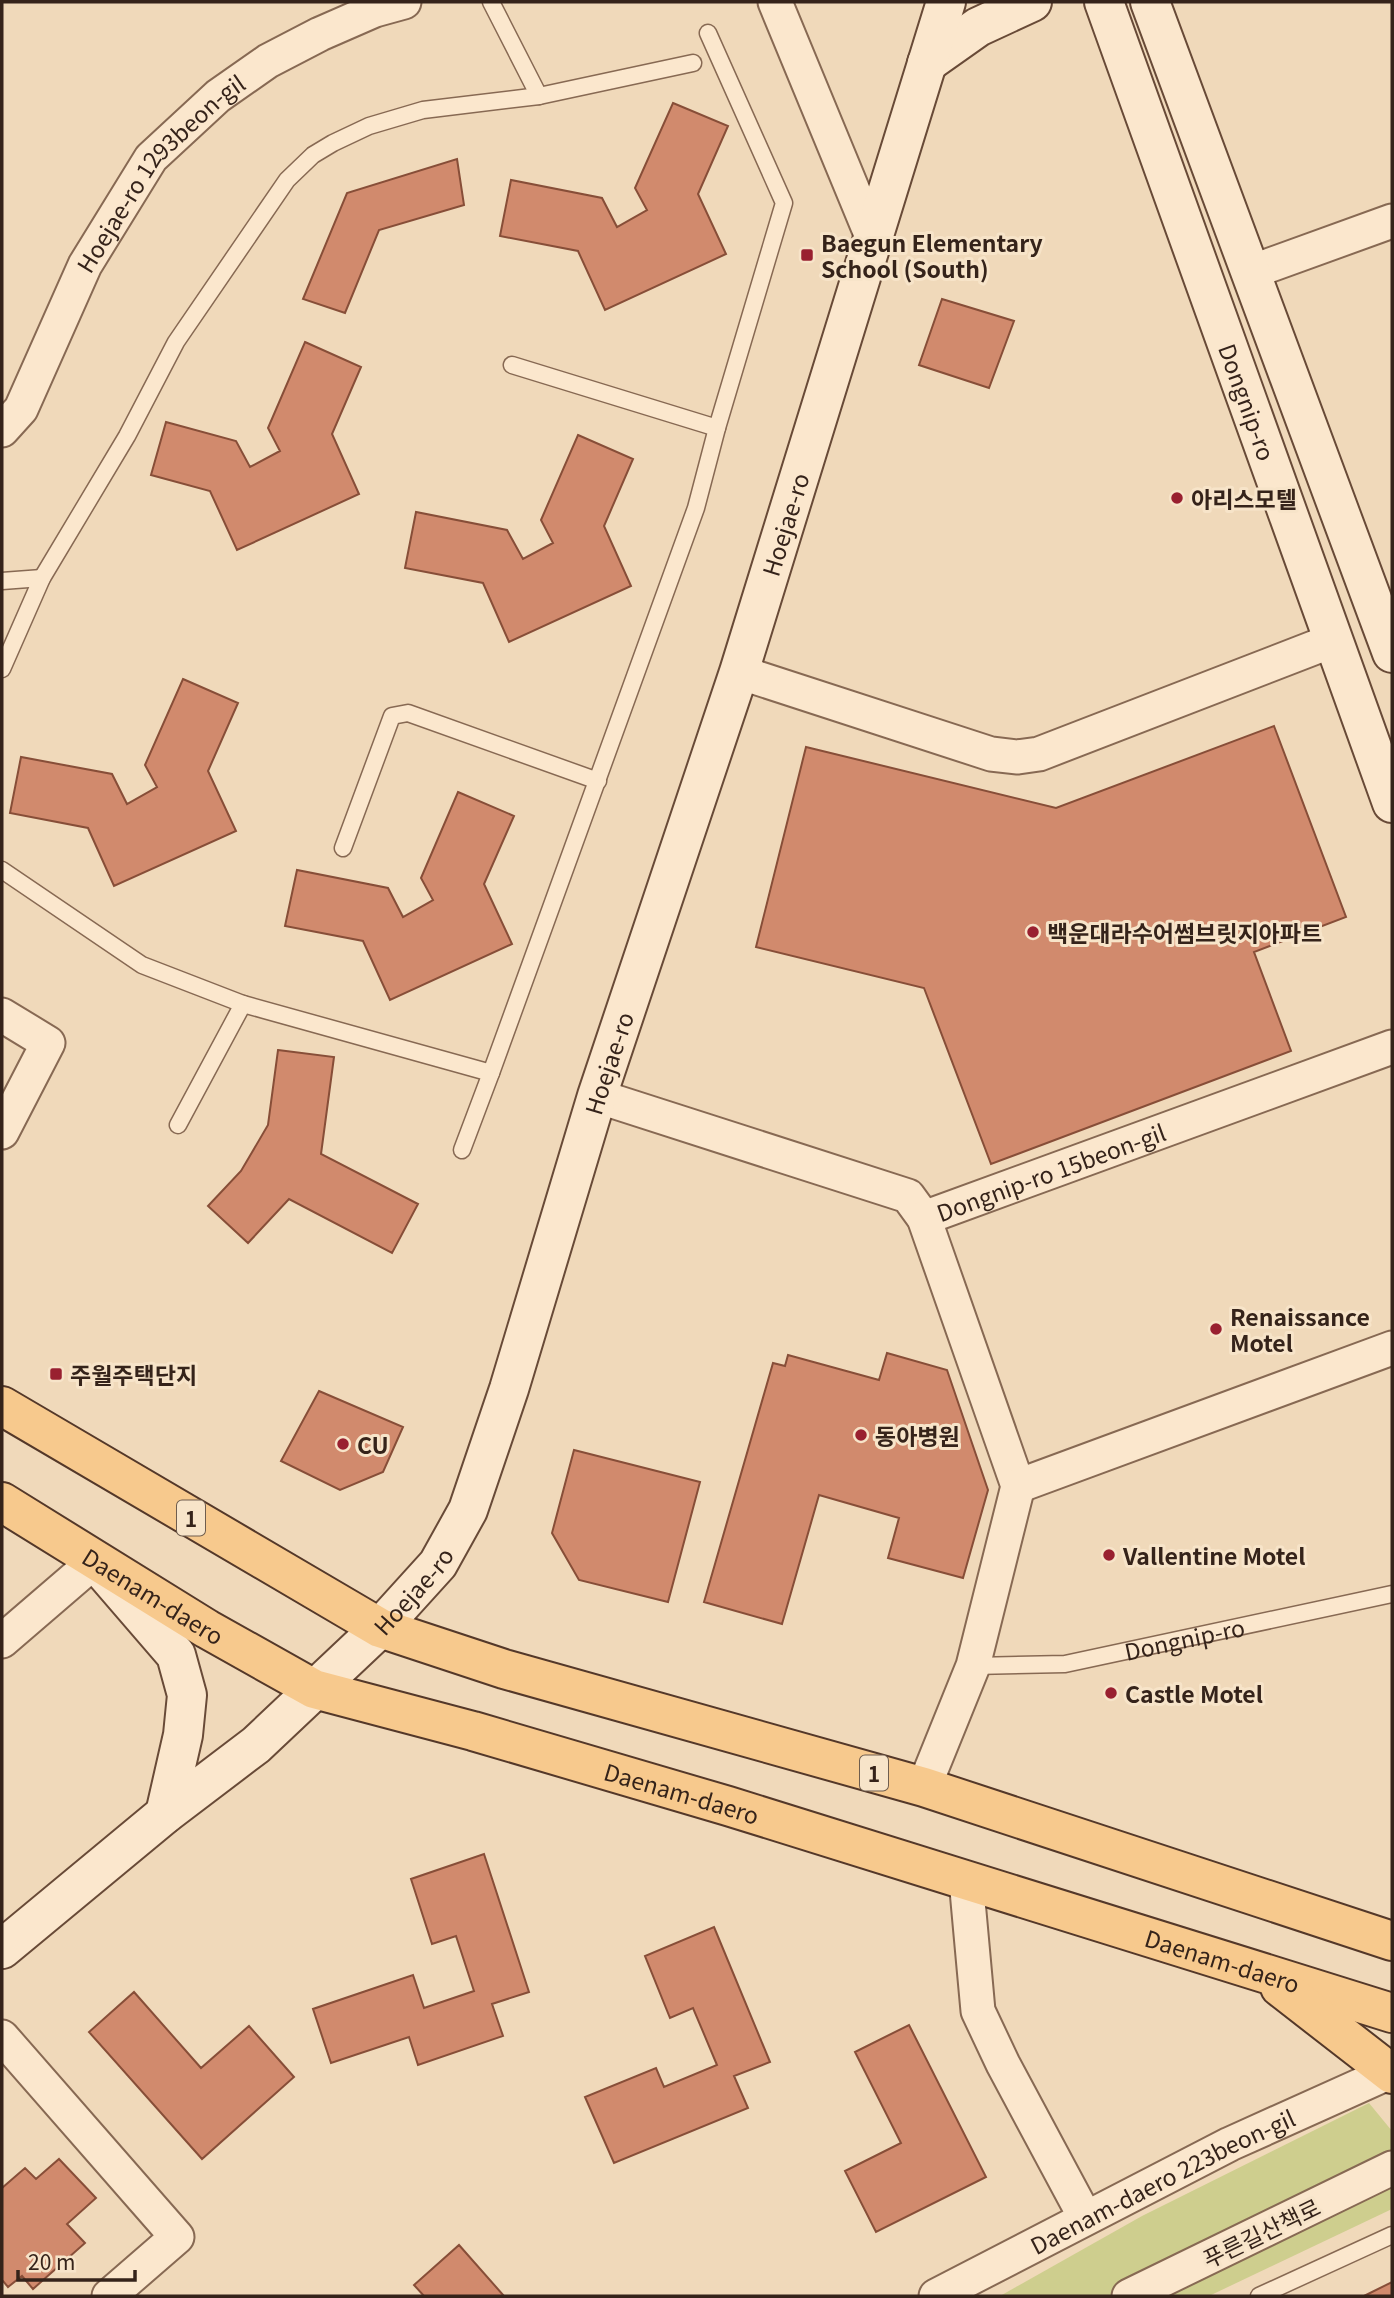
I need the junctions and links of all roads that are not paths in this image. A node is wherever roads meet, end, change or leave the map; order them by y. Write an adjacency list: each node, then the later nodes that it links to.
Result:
1 (404, 2): 17 (street, Hoejae-ro 1293beon-gil)
2 (491, 2): 11 (lane)
3 (775, 2): 13 (street)
4 (946, 2): 9 (main road, Hoejae-ro)
5 (1032, 2): 9 (main road)
6 (1150, 2): 14 (main road, Dongnip-ro)
7 (1098, 3): 20 (main road, Dongnip-ro)
8 (708, 33): 16 (lane)
9 (928, 62): 13 (main road, Hoejae-ro)
10 (693, 63): 11 (lane)
11 (539, 96): 18 (lane)
12 (1392, 221): 14 (street)
13 (873, 239): 23 (main road, Hoejae-ro)
14 (1251, 272): 21 (main road, Dongnip-ro)
15 (512, 365): 16 (lane)
16 (717, 428): 24 (lane)
17 (2, 430)
18 (42, 578): 19 (lane); 22 (lane)
19 (2, 581)
20 (1334, 640): 23 (street); 25 (main road, Dongnip-ro)
21 (1392, 653)
22 (2, 669)
23 (739, 672): 32 (main road, Hoejae-ro)
24 (598, 781): 26 (lane); 31 (lane)
25 (1392, 803)
26 (343, 848)
27 (2, 870): 28 (lane)
28 (243, 1004): 31 (lane); 33 (lane)
29 (2, 1015): 34 (street)
30 (1392, 1047): 36 (street, Dongnip-ro 15beon-gil)
31 (491, 1073): 35 (lane)
32 (597, 1096): 36 (street, Dongnip-ro 15beon-gil); 43 (main road, Hoejae-ro)
33 (178, 1125)
34 (2, 1132)
35 (462, 1150)
36 (925, 1218): 39 (street)
37 (1392, 1348): 39 (street)
38 (2, 1406): 43 (main road, 1)
39 (1018, 1486): 45 (street)
40 (2, 1502): 41 (main road, Daenam-daero)
41 (95, 1561): 44 (street); 46 (main road, Daenam-daero); 48 (main road)
42 (1392, 1594): 45 (lane, Dongnip-ro)
43 (380, 1629): 46 (main road, Hoejae-ro); 47 (main road, 1)
44 (2, 1641)
45 (973, 1666): 47 (street)
46 (314, 1689): 48 (main road, Hoejae-ro); 49 (main road, Daenam-daero)
47 (924, 1787): 50 (main road, 1)
48 (165, 1814): 51 (main road, Hoejae-ro)
49 (966, 1880): 52 (main road, Daenam-daero); 57 (street)
50 (1383, 1933)
51 (2, 1949)
52 (1259, 1971): 53 (main road, Daenam-daero); 55 (main road)
53 (1391, 2012)
54 (2, 2038): 59 (street)
55 (1391, 2073): 57 (street, Daenam-daero 223beon-gil)
56 (1392, 2168): 61 (street, 푸른길산책로)
57 (1085, 2217): 60 (street, Daenam-daero 223beon-gil)
58 (1392, 2235): 62 (lane)
59 (108, 2296)
60 (936, 2296)
61 (1129, 2296)
62 (1259, 2296)

